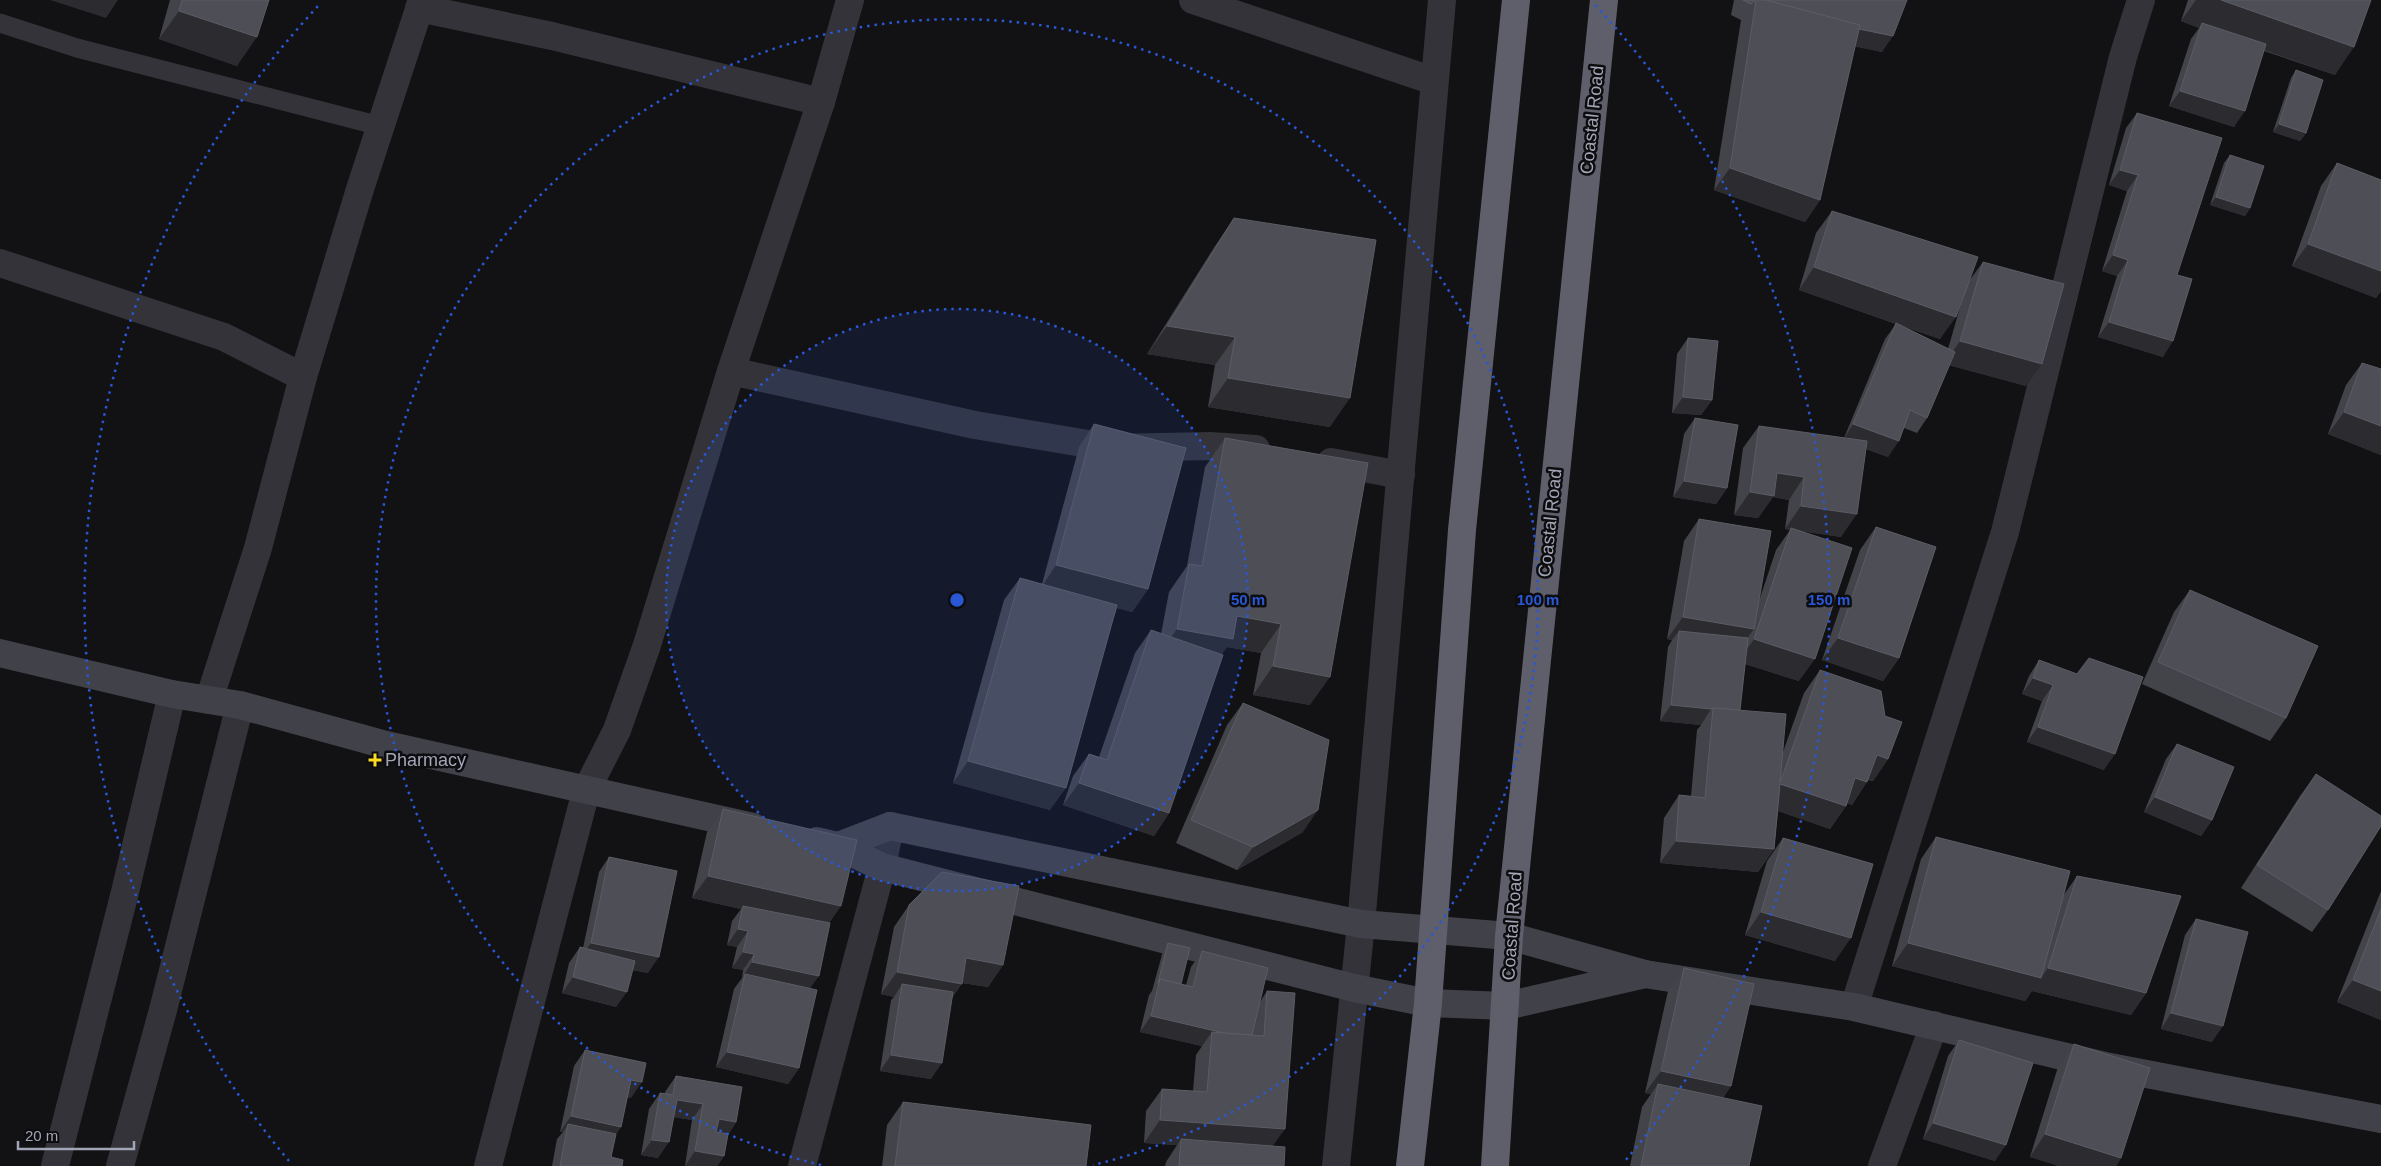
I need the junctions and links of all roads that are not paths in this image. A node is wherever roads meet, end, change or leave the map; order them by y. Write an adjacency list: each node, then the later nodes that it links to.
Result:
1 (850, 0): 10 (street)
2 (1193, 0): 9 (street)
3 (1442, 0): 9 (street)
4 (1516, 0): 27 (highway)
5 (1604, 0): 28 (highway, Coastal Road)
6 (2141, 0): 33 (street)
7 (421, 4): 10 (street); 11 (street)
8 (0, 24): 11 (lane)
9 (1434, 81): 17 (street)
10 (821, 102): 13 (street)
11 (380, 126): 14 (street)
12 (0, 263): 14 (street)
13 (731, 371): 15 (street); 22 (street)
14 (303, 377): 20 (street)
15 (1277, 453)
16 (1306, 458): 17 (street)
17 (1401, 475): 26 (street)
18 (0, 653): 19 (street)
19 (172, 694): 20 (street); 36 (street)
20 (209, 700): 21 (street)
21 (240, 705): 22 (street); 37 (street)
22 (586, 791): 24 (street); 38 (street)
23 (890, 826): 24 (street); 25 (street); 26 (street)
24 (838, 846): 25 (street)
25 (882, 867): 30 (street); 39 (street)
26 (1361, 924): 27 (street); 30 (street)
27 (1432, 930): 28 (street); 31 (highway)
28 (1510, 936): 29 (street); 32 (highway, Coastal Road)
29 (1645, 974): 32 (street); 33 (street)
30 (1354, 988): 31 (street); 40 (street)
31 (1428, 1003): 32 (street); 41 (highway)
32 (1506, 1006): 42 (highway, Coastal Road)
33 (1854, 1006): 34 (street)
34 (1934, 1025): 35 (street); 43 (street)
35 (2381, 1118)
36 (55, 1166)
37 (120, 1166)
38 (488, 1166)
39 (802, 1166)
40 (1336, 1166)
41 (1410, 1166)
42 (1495, 1166)
43 (1882, 1166)

